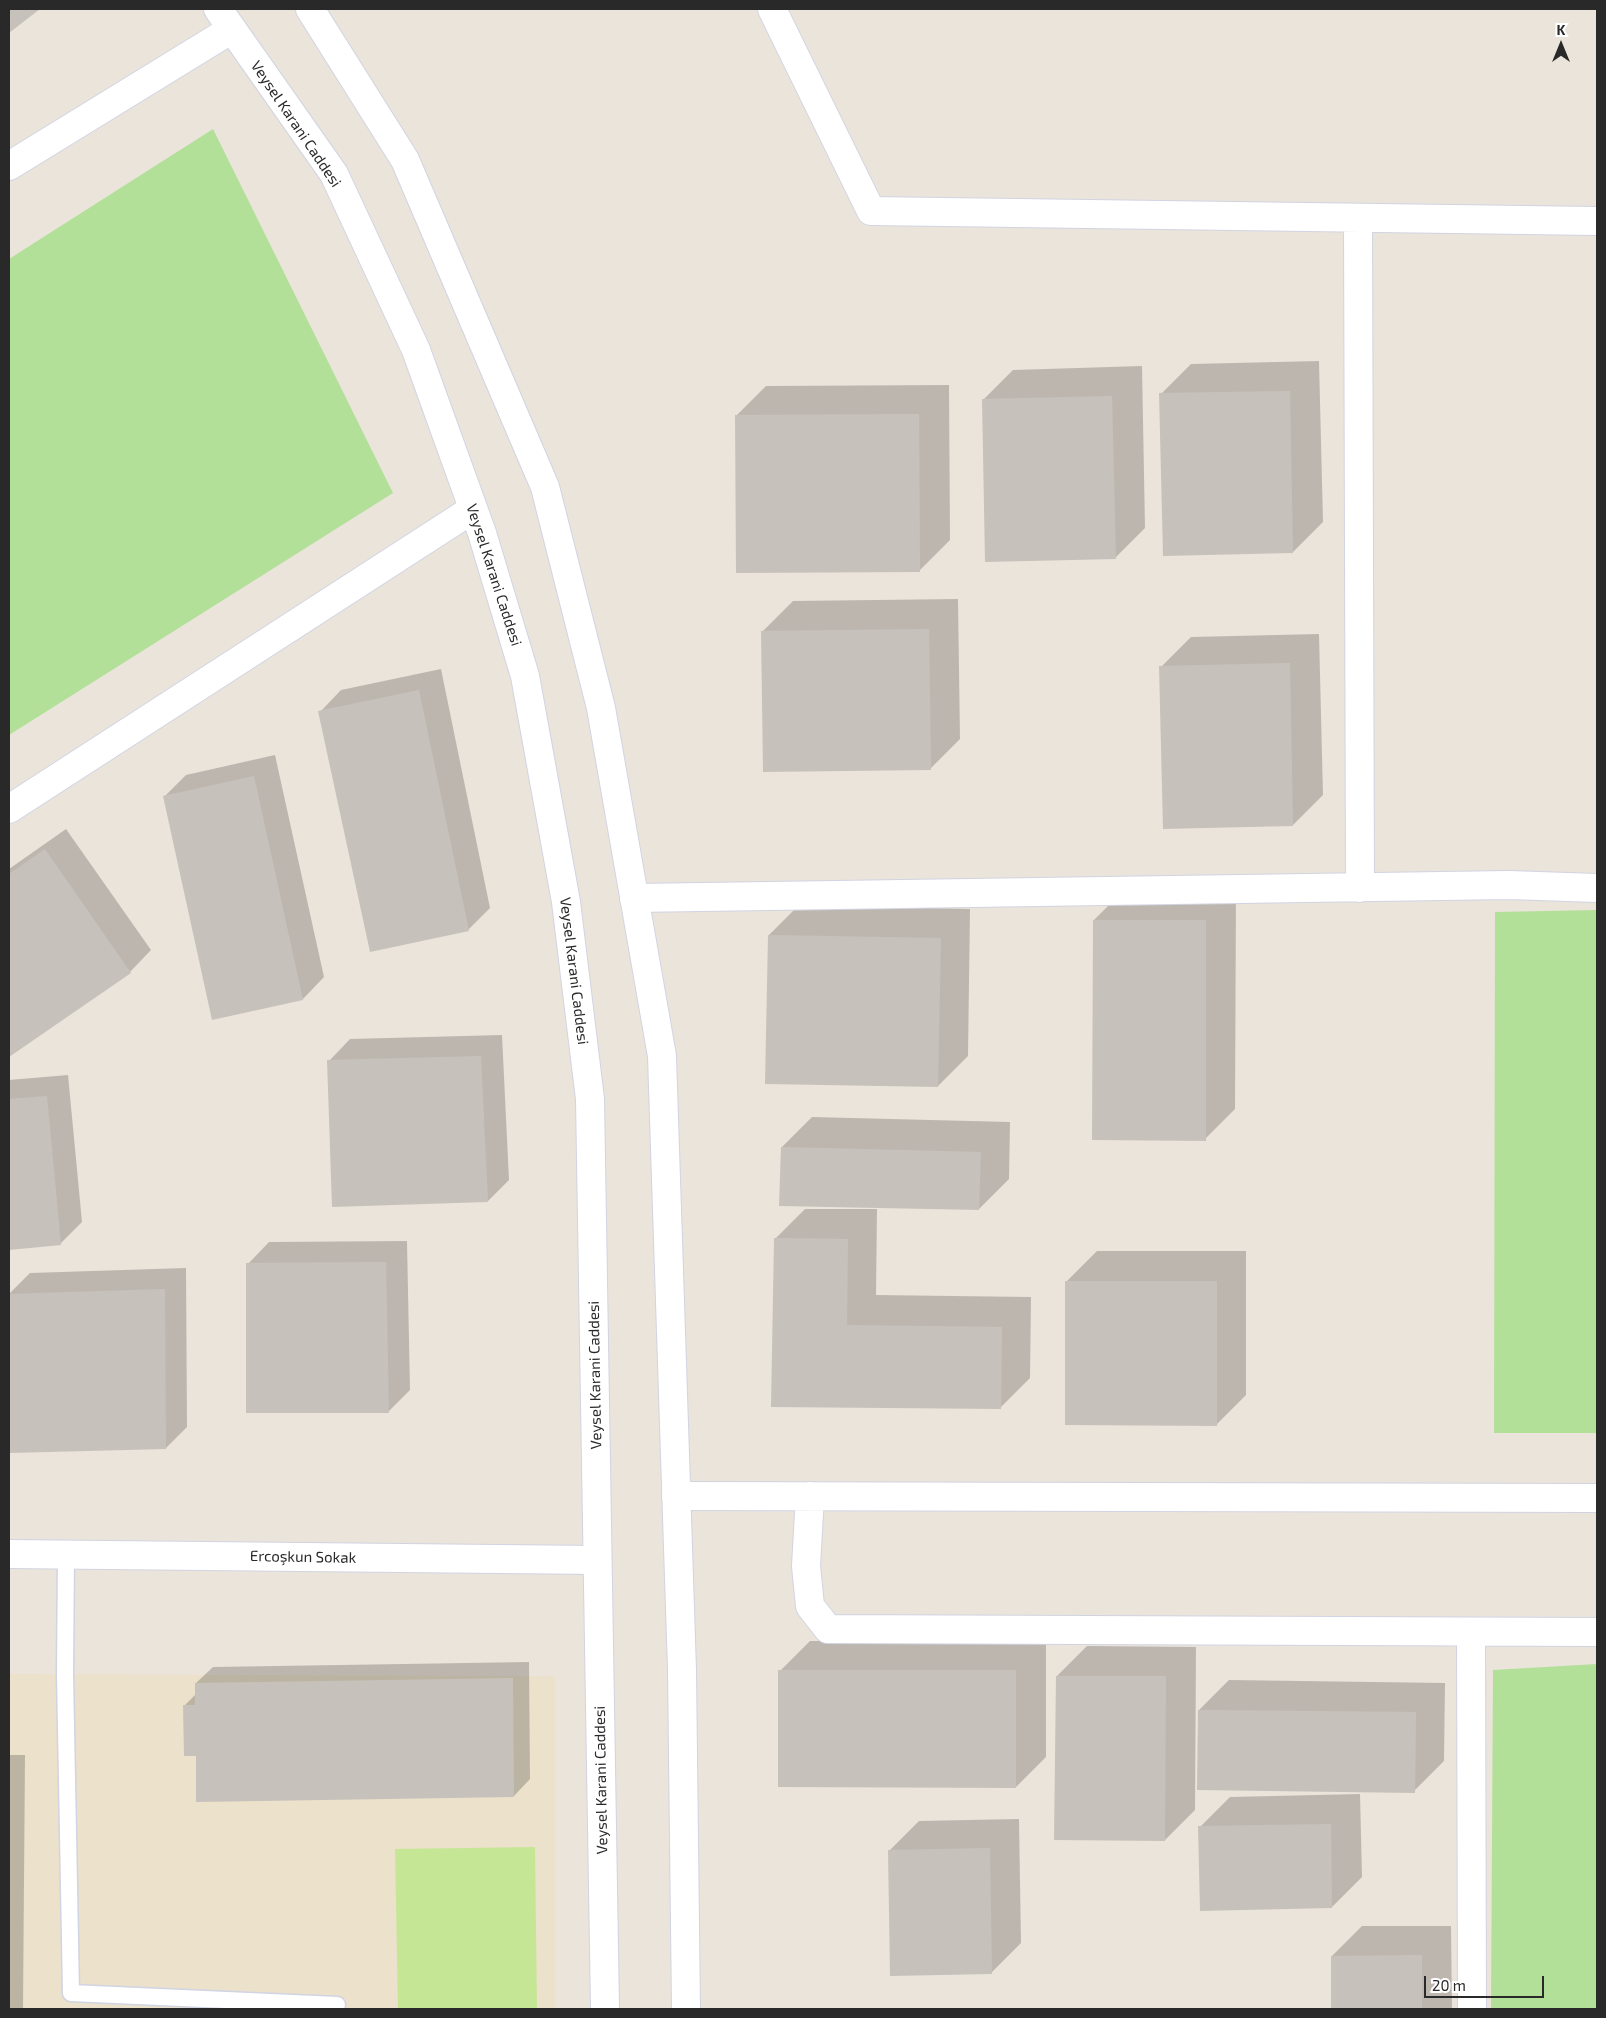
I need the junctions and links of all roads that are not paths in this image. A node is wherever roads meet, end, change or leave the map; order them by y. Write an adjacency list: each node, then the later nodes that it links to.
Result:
1 (310, 9): 11 (street)
2 (772, 9): 5 (street)
3 (225, 19): 4 (street); 7 (street, Veysel Karani Caddesi)
4 (9, 166)
5 (1358, 218): 6 (street); 9 (street)
6 (1597, 221)
7 (474, 509): 8 (street); 17 (street, Veysel Karani Caddesi)
8 (9, 809)
9 (1360, 888): 10 (street); 11 (street)
10 (1597, 888)
11 (634, 898): 12 (street)
12 (676, 1496): 13 (street); 22 (street)
13 (810, 1496): 14 (street); 18 (street)
14 (1597, 1498)
15 (9, 1554): 16 (street, Ercoşkun Sokak)
16 (66, 1554): 17 (street, Ercoşkun Sokak); 20 (lane)
17 (598, 1560): 21 (street, Veysel Karani Caddesi)
18 (1470, 1632): 19 (street); 23 (street)
19 (1597, 1632)
20 (337, 2005)
21 (605, 2009)
22 (686, 2009)
23 (1472, 2009)

